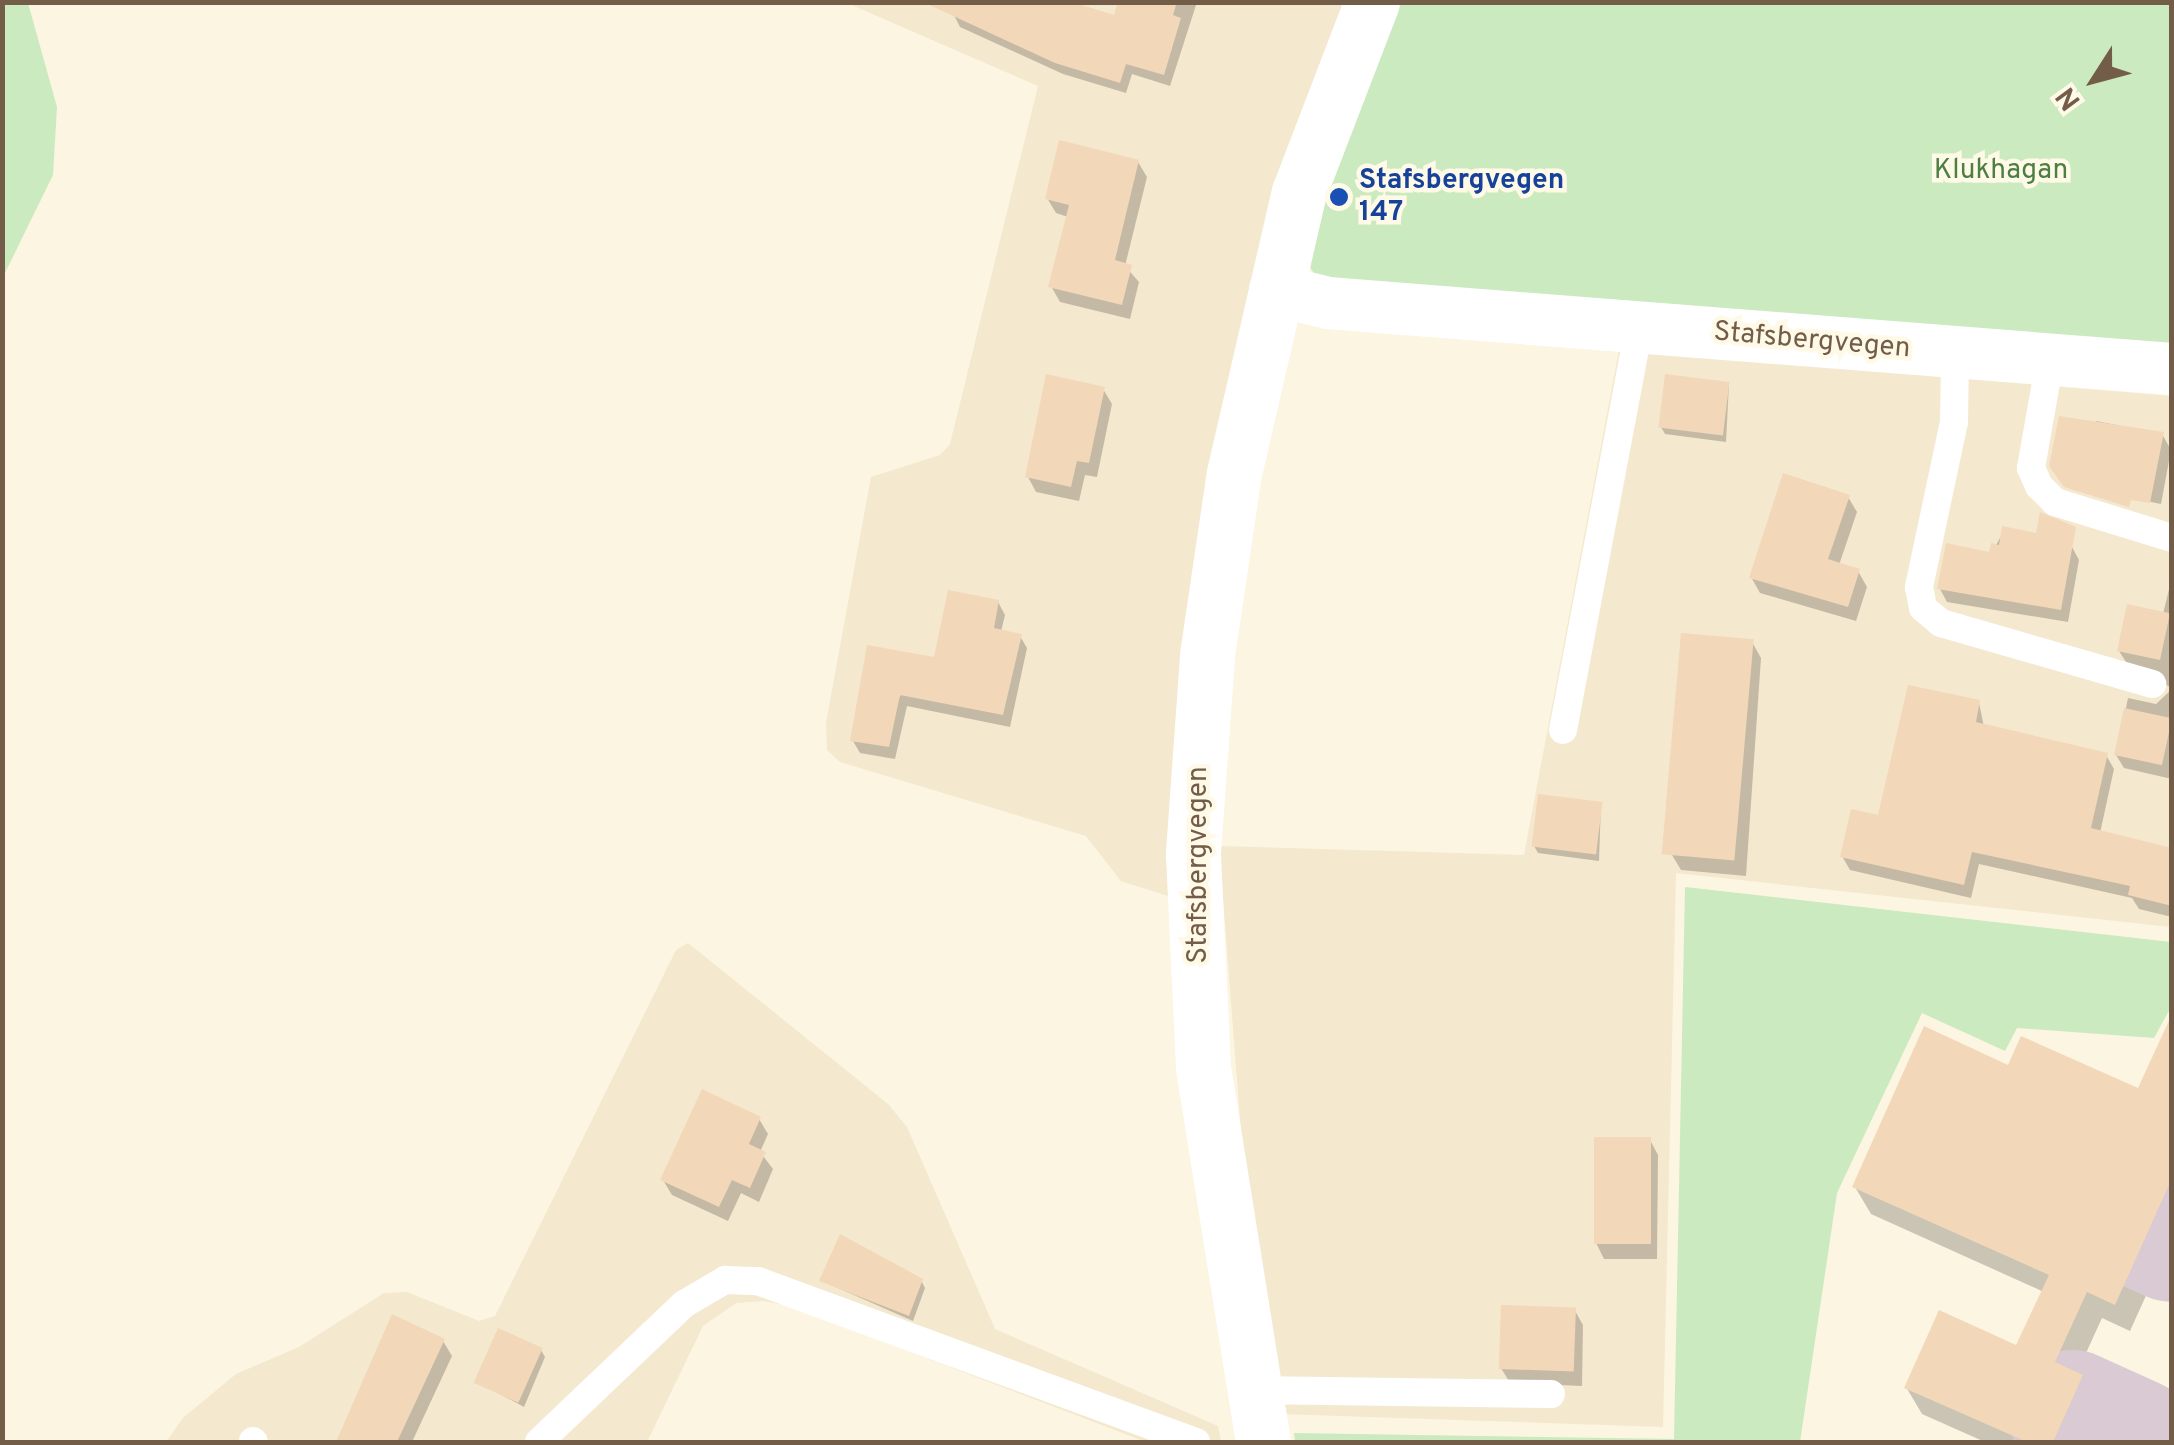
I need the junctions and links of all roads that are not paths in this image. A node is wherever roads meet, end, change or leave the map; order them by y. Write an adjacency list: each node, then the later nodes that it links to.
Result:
1 (1372, 2): 2 (main road, Stafsbergvegen)
2 (1274, 290): 3 (street, Stafsbergvegen); 11 (main road, Stafsbergvegen)
3 (1639, 326): 4 (street, Stafsbergvegen); 9 (lane)
4 (1955, 354): 5 (street, Stafsbergvegen); 8 (lane)
5 (2050, 360): 6 (street, Stafsbergvegen); 7 (lane)
6 (2172, 370)
7 (2172, 538)
8 (2152, 684)
9 (1562, 730)
10 (1550, 1394): 11 (lane)
11 (1259, 1416)
12 (539, 1442): 13 (lane)
13 (1196, 1442)

